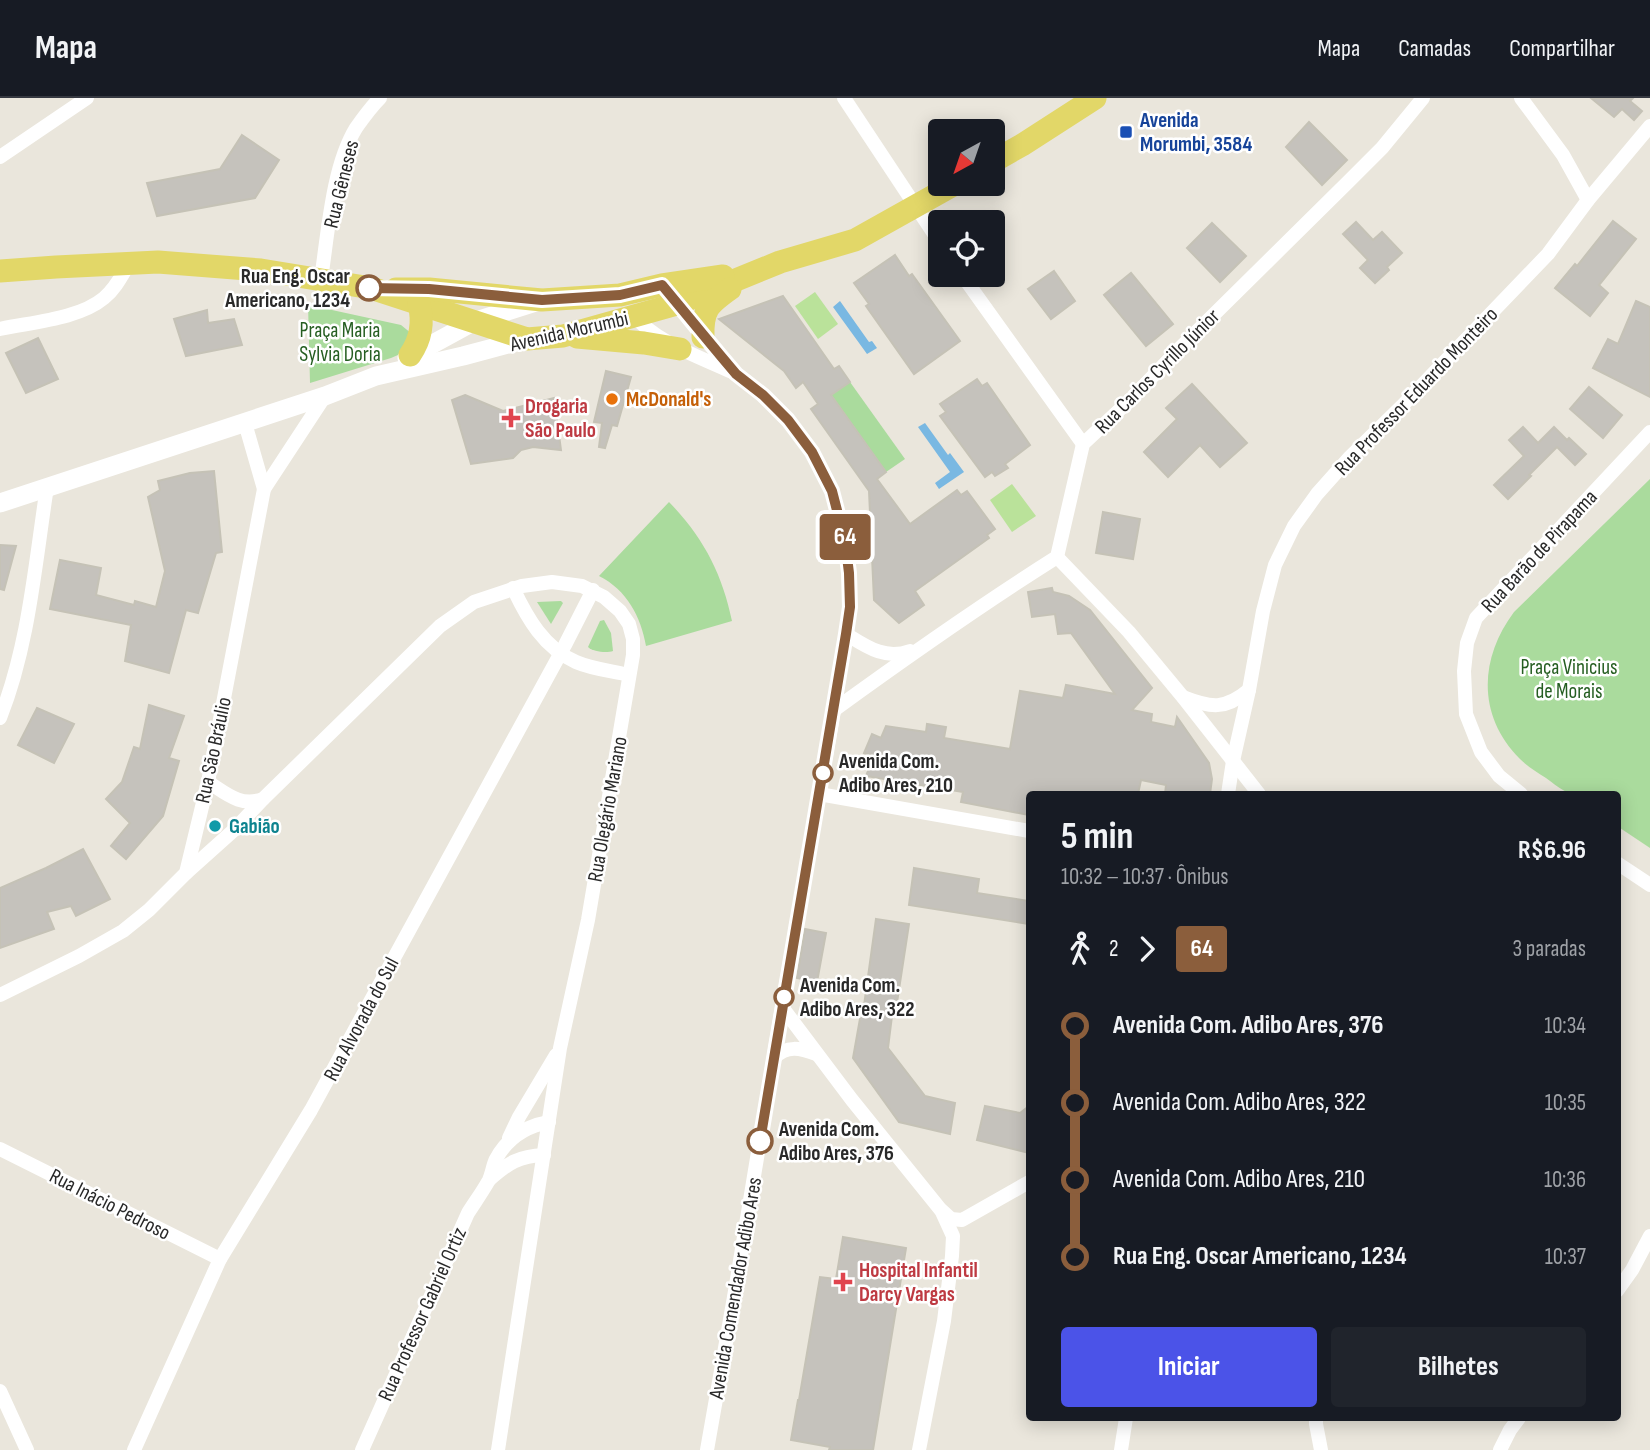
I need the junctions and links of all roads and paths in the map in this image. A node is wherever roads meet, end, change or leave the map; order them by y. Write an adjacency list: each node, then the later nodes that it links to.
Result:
1 (87, 98): 9 (street)
2 (380, 98): 17 (street, Rua Gêneses)
3 (844, 98): 12 (street)
4 (1095, 98): 8 (main road)
5 (1423, 98): 38 (street, Rua Carlos Cyrillo Júnior)
6 (1521, 98): 11 (street)
7 (1650, 126): 11 (street, Rua Professor Eduardo Monteiro)
8 (1005, 154)
9 (0, 157)
10 (934, 196): 12 (main road, Avenida Morumbi)
11 (1588, 200): 49 (street, Rua Professor Eduardo Monteiro)
12 (916, 206): 13 (street); 16 (main road, Avenida Morumbi)
13 (928, 224)
14 (130, 262): 15 (main road); 17 (main road); 27 (street)
15 (0, 271)
16 (757, 271): 18 (main road, Avenida Morumbi); 24 (main road, Avenida Morumbi); 29 (main road)
17 (321, 279): 20 (main road)
18 (662, 285): 21 (main road, Avenida Morumbi); 24 (street, Avenida Comendador Adibo Ares)
19 (971, 287): 38 (street)
20 (371, 288): 22 (main road); 23 (main road)
21 (620, 295): 22 (main road, Avenida Morumbi); 25 (street, Avenida Comendador Adibo Ares)
22 (542, 300): 26 (main road, Avenida Morumbi)
23 (419, 304): 26 (main road); 32 (main road)
24 (677, 304): 25 (main road, Avenida Morumbi); 29 (street, Avenida Comendador Adibo Ares)
25 (634, 316): 28 (main road, Avenida Morumbi); 31 (street, Avenida Comendador Adibo Ares)
26 (473, 322): 30 (main road); 32 (main road, Avenida Morumbi)
27 (0, 329)
28 (563, 335): 30 (main road, Avenida Morumbi); 31 (main road)
29 (703, 337): 33 (street, Avenida Comendador Adibo Ares)
30 (527, 339): 34 (main road, Avenida Morumbi)
31 (680, 349): 33 (street, Avenida Comendador Adibo Ares)
32 (410, 355): 34 (main road, Avenida Morumbi)
33 (736, 374): 45 (street, Avenida Comendador Adibo Ares)
34 (376, 376): 35 (main road, Avenida Morumbi)
35 (325, 396): 36 (main road, Avenida Morumbi); 40 (street, Rua São Bráulio)
36 (245, 422): 39 (main road, Avenida Morumbi); 40 (street, Rua São Bráulio)
37 (1650, 432): 57 (street, Rua Barão de Pirapama)
38 (1083, 444): 42 (street, Rua Carlos Cyrillo Júnior)
39 (47, 487): 41 (main road, Avenida Morumbi); 52 (street)
40 (264, 489): 54 (street, Rua São Bráulio)
41 (0, 503)
42 (1057, 558): 46 (street); 50 (street)
43 (513, 588): 44 (street, Rua Olegário Mariano); 47 (street); 59 (street, Rua Olegário Mariano)
44 (593, 590): 47 (street, Rua Alvorada do Sul); 48 (street, Rua Olegário Mariano)
45 (846, 634): 46 (street); 51 (street, Avenida Comendador Adibo Ares)
46 (921, 647): 51 (street)
47 (560, 653): 48 (street); 79 (street, Rua Alvorada do Sul)
48 (629, 675): 66 (street, Rua Olegário Mariano)
49 (1249, 690): 50 (street); 53 (street, Rua Professor Eduardo Monteiro)
50 (1182, 696): 53 (street)
51 (834, 710): 58 (street, Avenida Comendador Adibo Ares)
52 (0, 718)
53 (1233, 761): 55 (street, Rua Professor Eduardo Monteiro); 56 (street)
54 (208, 782): 59 (street); 62 (street, Rua São Bráulio)
55 (1228, 791)
56 (1257, 791)
57 (1517, 791)
58 (819, 794): 60 (street); 65 (street, Avenida Comendador Adibo Ares)
59 (263, 799): 62 (street, Rua Olegário Mariano)
60 (1026, 830)
61 (1621, 866): 63 (street)
62 (186, 873): 64 (street)
63 (1650, 885)
64 (0, 995)
65 (782, 1007): 67 (street); 68 (street, Avenida Comendador Adibo Ares)
66 (560, 1048): 69 (street, Rua Olegário Mariano); 70 (street, Rua Professor Gabriel Ortiz)
67 (816, 1054): 68 (street); 75 (street)
68 (774, 1058): 89 (street, Avenida Comendador Adibo Ares)
69 (549, 1122): 70 (street); 72 (street, Rua Olegário Mariano)
70 (507, 1142): 73 (street, Rua Professor Gabriel Ortiz)
71 (0, 1149): 79 (street, Rua Inácio Pedroso)
72 (544, 1155): 73 (street, Rua Professor Gabriel Ortiz); 88 (street, Rua Olegário Mariano)
73 (488, 1180): 87 (street, Rua Professor Gabriel Ortiz)
74 (1026, 1184): 76 (street)
75 (940, 1209): 76 (street); 78 (street)
76 (968, 1216): 78 (street)
77 (1650, 1236): 80 (street)
78 (953, 1237): 90 (street)
79 (220, 1259): 86 (street, Rua Alvorada do Sul)
80 (1621, 1285)
81 (0, 1391): 85 (street)
82 (1126, 1421): 91 (street)
83 (1316, 1421): 92 (street)
84 (1517, 1421): 93 (street)
85 (27, 1450)
86 (134, 1450)
87 (362, 1450)
88 (498, 1450)
89 (707, 1450)
90 (919, 1450)
91 (1121, 1450)
92 (1321, 1450)
93 (1500, 1450)

